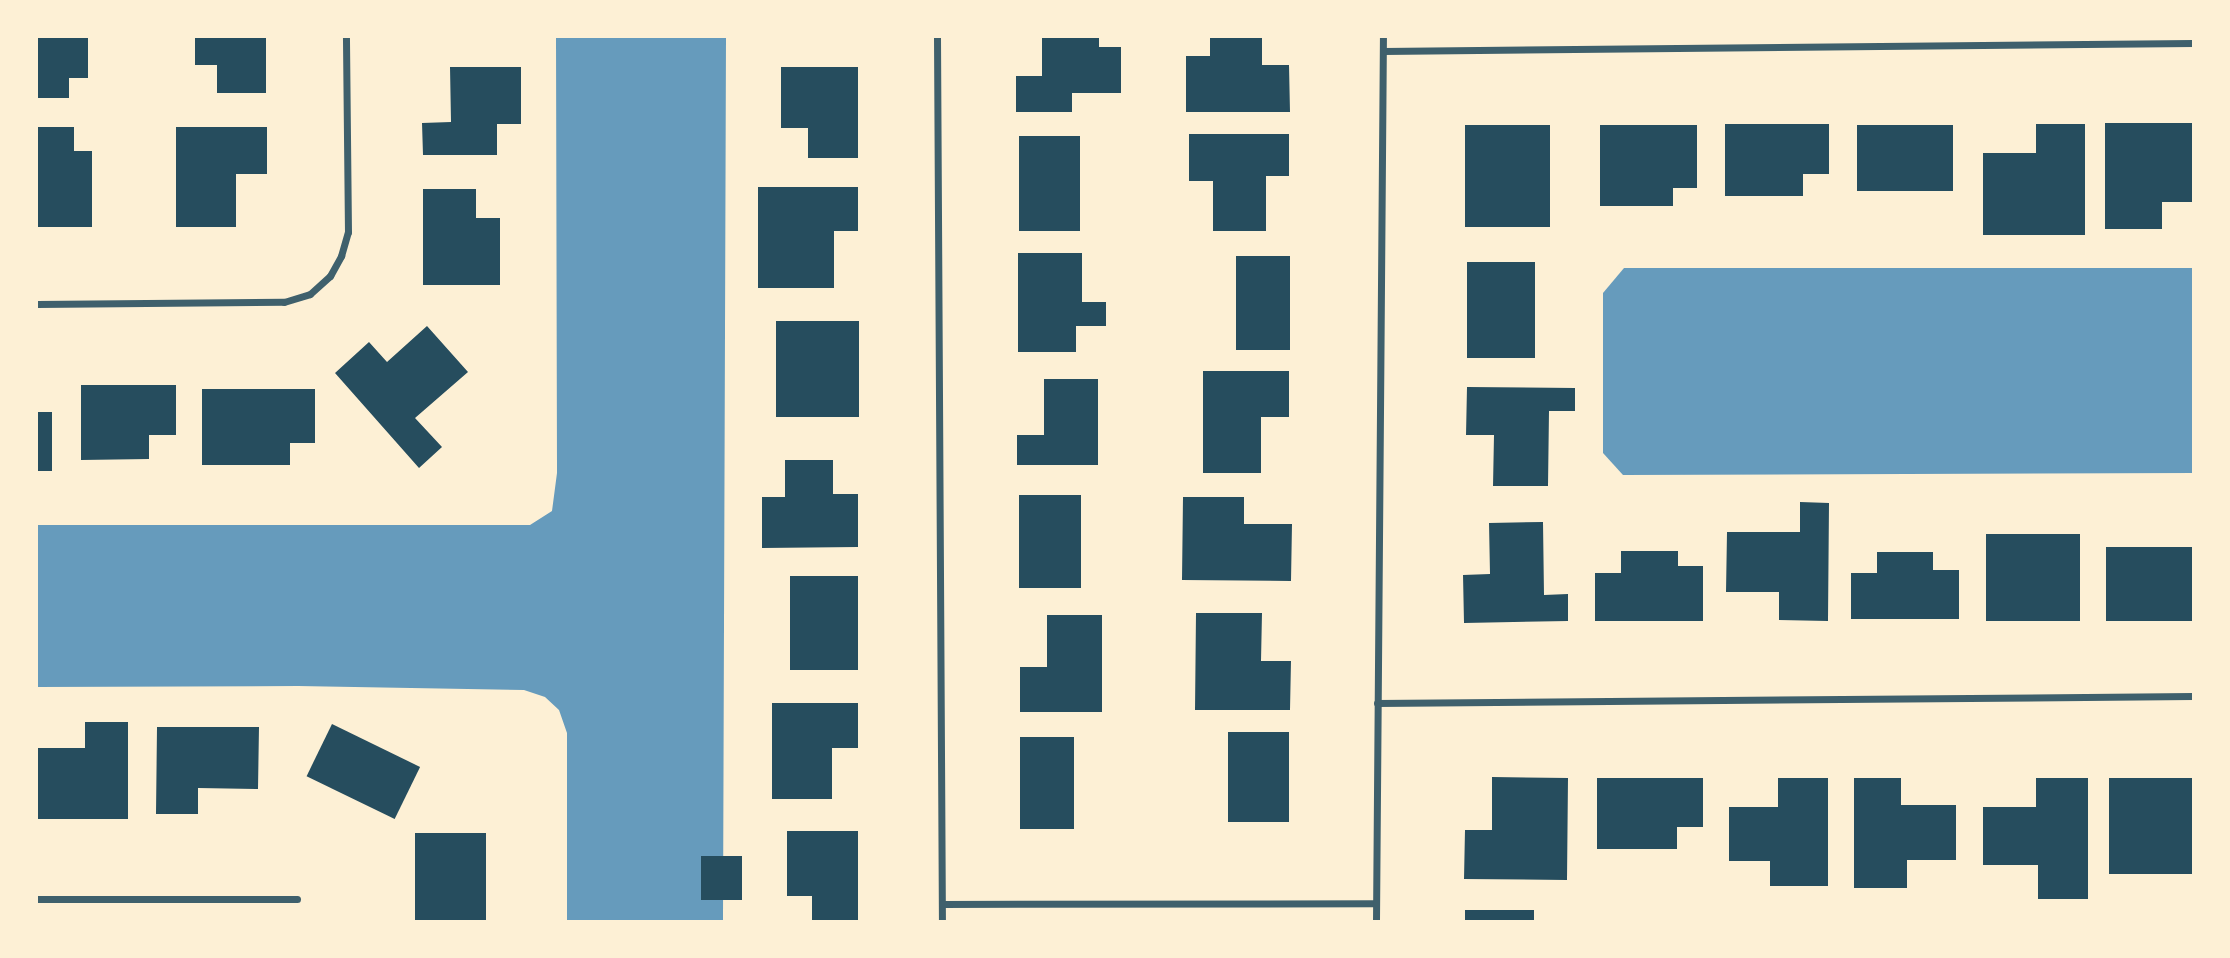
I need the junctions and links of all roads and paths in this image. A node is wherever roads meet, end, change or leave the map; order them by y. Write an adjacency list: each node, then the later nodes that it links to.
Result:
1 (346, 37): 6 (street)
2 (937, 37): 12 (street)
3 (1383, 37): 5 (street)
4 (2193, 43): 5 (street)
5 (1384, 51): 8 (street)
6 (37, 304)
7 (2193, 696): 8 (street)
8 (1377, 703): 11 (street)
9 (37, 899): 10 (street)
10 (297, 899)
11 (1376, 903): 12 (street); 14 (street)
12 (942, 904): 13 (street)
13 (942, 921)
14 (1376, 921)

